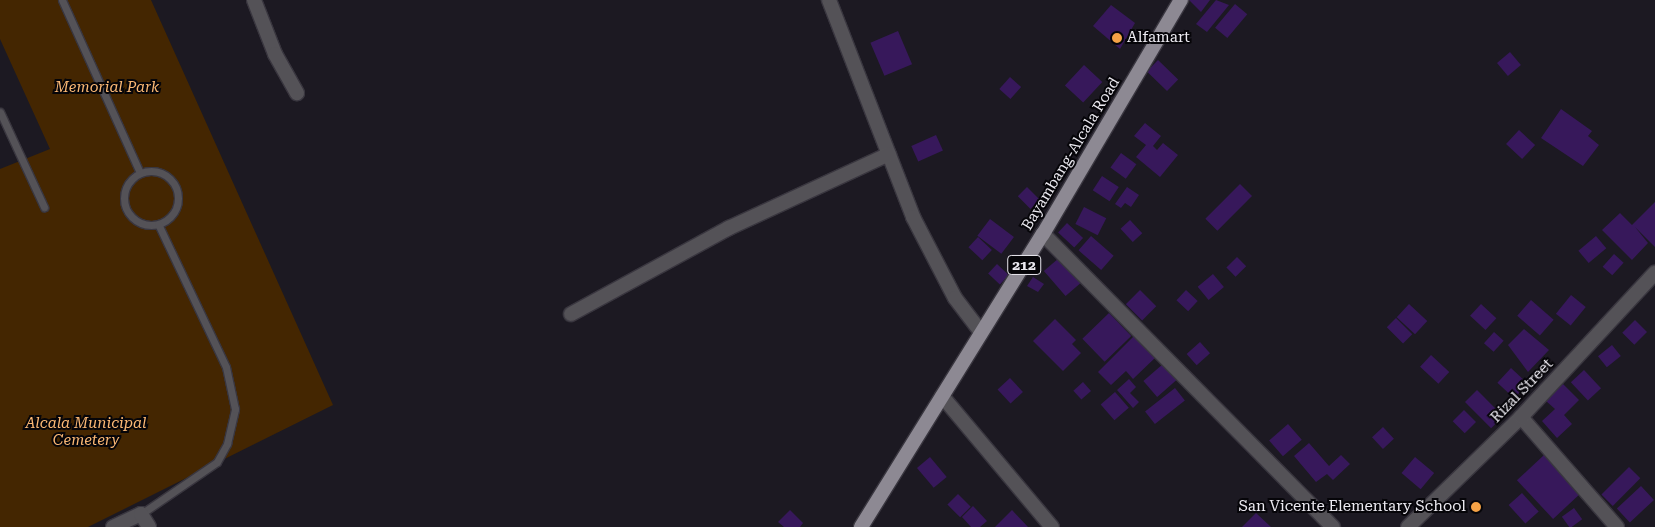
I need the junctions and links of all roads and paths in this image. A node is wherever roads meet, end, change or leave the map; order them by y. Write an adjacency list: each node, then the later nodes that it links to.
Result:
1 (62, 0): 8 (lane)
2 (254, 0): 5 (street)
3 (828, 0): 7 (street)
4 (1181, 0): 11 (main road, Bayambang-Alcala Road / 212)
5 (297, 93)
6 (0, 112): 9 (lane)
7 (889, 154): 13 (street); 14 (street)
8 (140, 173): 10 (lane); 10 (lane)
9 (44, 208)
10 (158, 224): 17 (lane)
11 (1043, 234): 14 (main road, Bayambang-Alcala Road / 212); 22 (street)
12 (1655, 273): 16 (street, Rizal Street)
13 (571, 314)
14 (982, 332): 15 (main road, Bayambang-Alcala Road / 212)
15 (942, 396): 20 (main road, Bayambang-Alcala Road / 212); 21 (street)
16 (1521, 416): 23 (street, Rizal Street); 24 (street)
17 (141, 514): 18 (street); 19 (street)
18 (113, 527)
19 (149, 527)
20 (861, 527)
21 (1052, 527)
22 (1333, 527)
23 (1408, 527)
24 (1617, 527)

